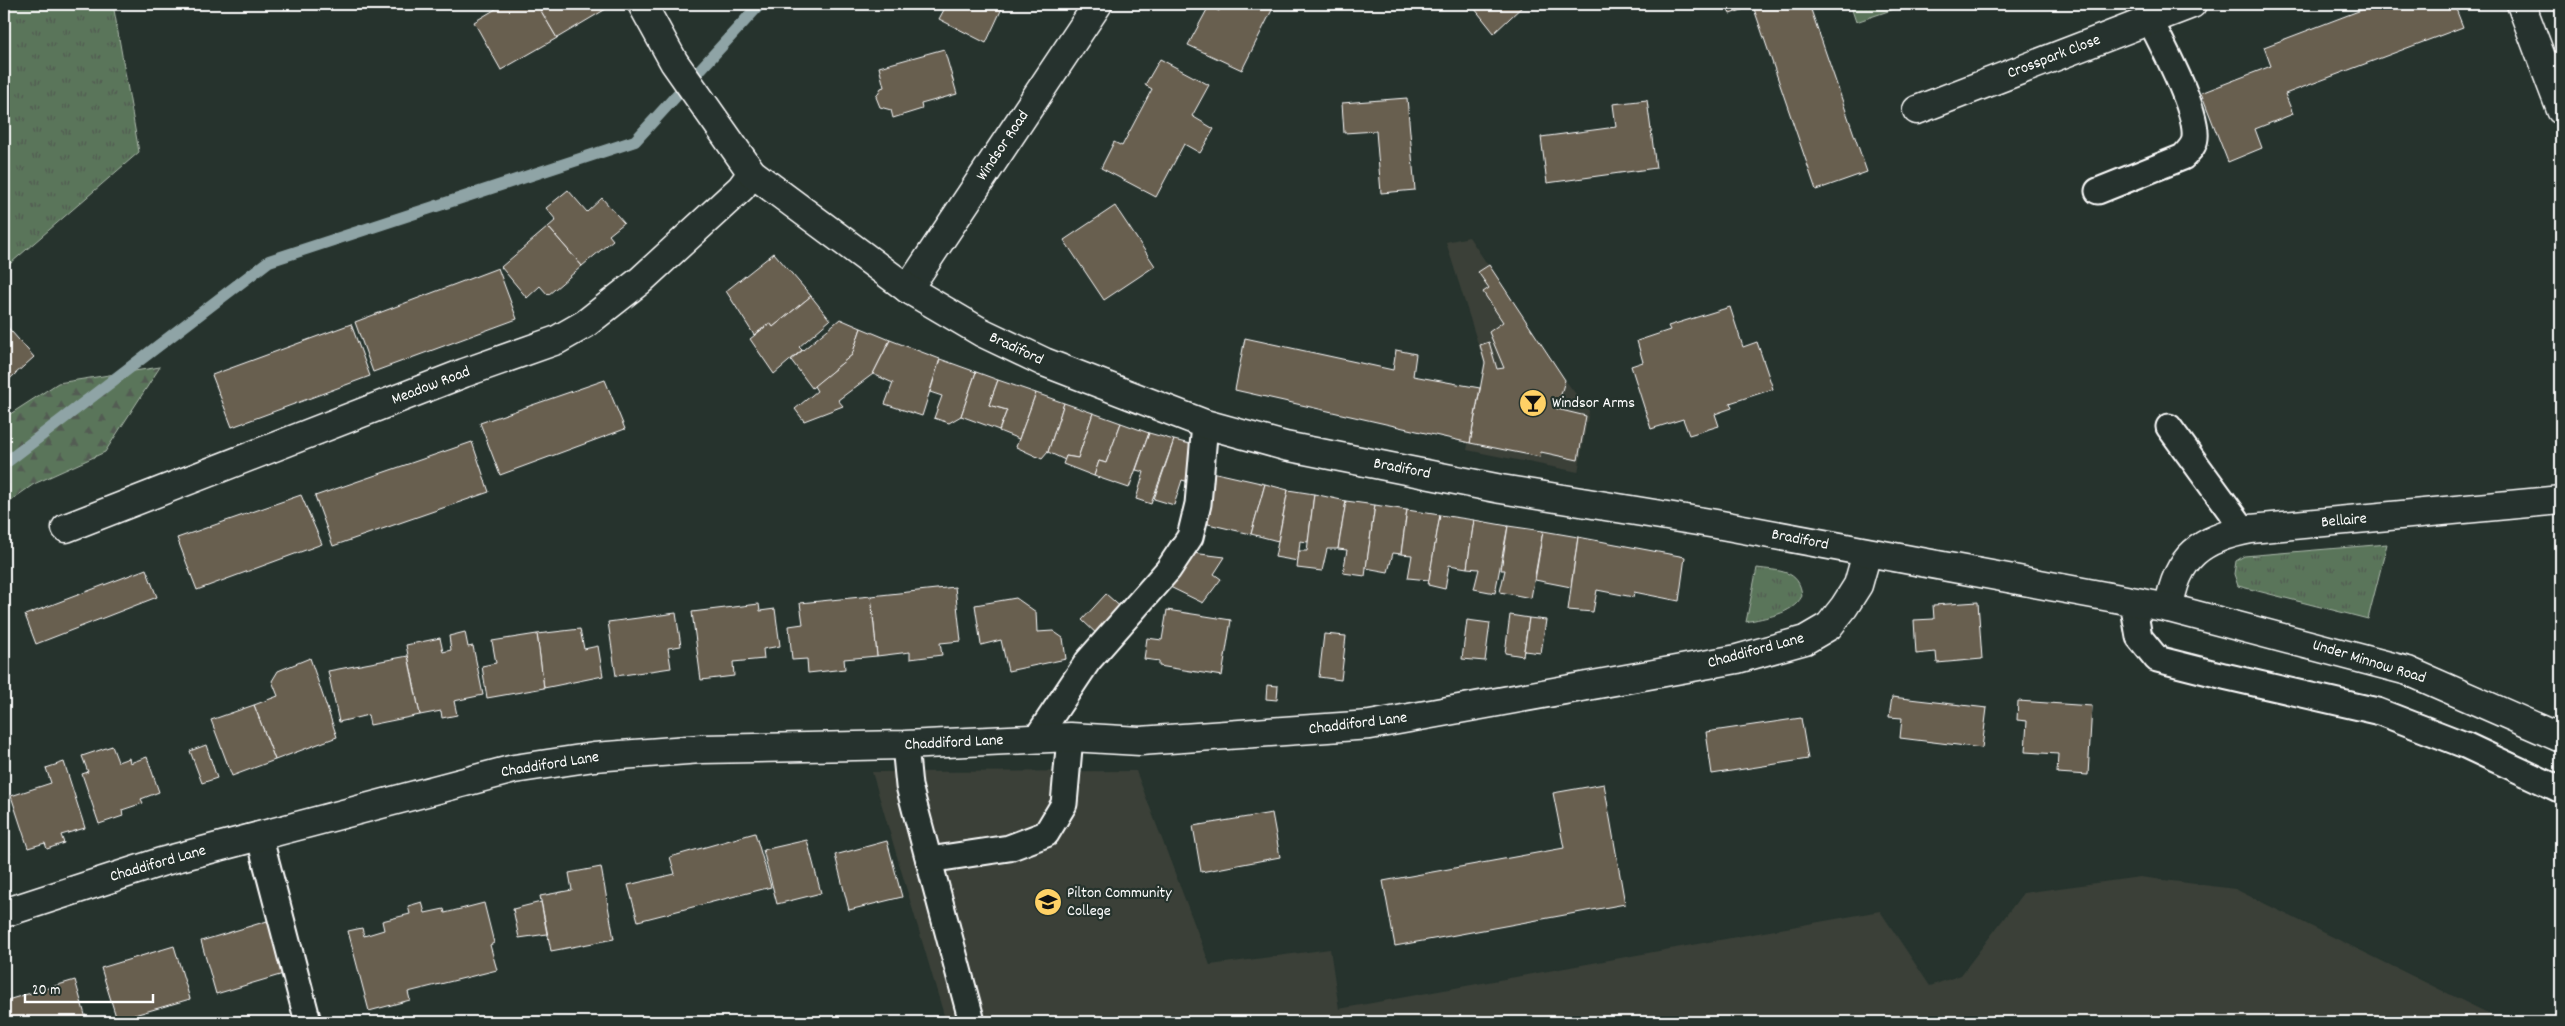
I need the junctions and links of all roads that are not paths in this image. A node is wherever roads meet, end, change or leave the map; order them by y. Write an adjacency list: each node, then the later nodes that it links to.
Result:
1 (642, 4): 8 (street, Bradiford)
2 (1098, 4): 10 (street, Windsor Road)
3 (2192, 4): 5 (street, Crosspark Close)
4 (2521, 4): 7 (street)
5 (2150, 20): 6 (street, Crosspark Close); 9 (lane)
6 (1917, 110)
7 (2561, 110)
8 (752, 173): 10 (street, Bradiford); 14 (street, Meadow Road)
9 (2098, 191)
10 (908, 289): 11 (street, Bradiford)
11 (1205, 424): 16 (street, Bradiford); 21 (lane)
12 (2169, 427): 15 (lane)
13 (2561, 500): 15 (street, Bellaire)
14 (66, 528)
15 (2244, 530): 18 (street, Bellaire)
16 (1867, 553): 17 (street, Bradiford); 19 (street, Chaddiford Lane)
17 (2133, 602): 18 (street, Bradiford); 23 (lane)
18 (2169, 608): 20 (street, Under Minnow Road)
19 (1070, 737): 21 (street, Chaddiford Lane); 25 (lane)
20 (2561, 738)
21 (1036, 739): 22 (street, Chaddiford Lane)
22 (906, 745): 24 (street, Chaddiford Lane); 25 (lane)
23 (2559, 789)
24 (259, 835): 26 (street, Chaddiford Lane); 27 (lane)
25 (929, 860): 28 (lane)
26 (4, 913)
27 (308, 1022)
28 (972, 1022)

